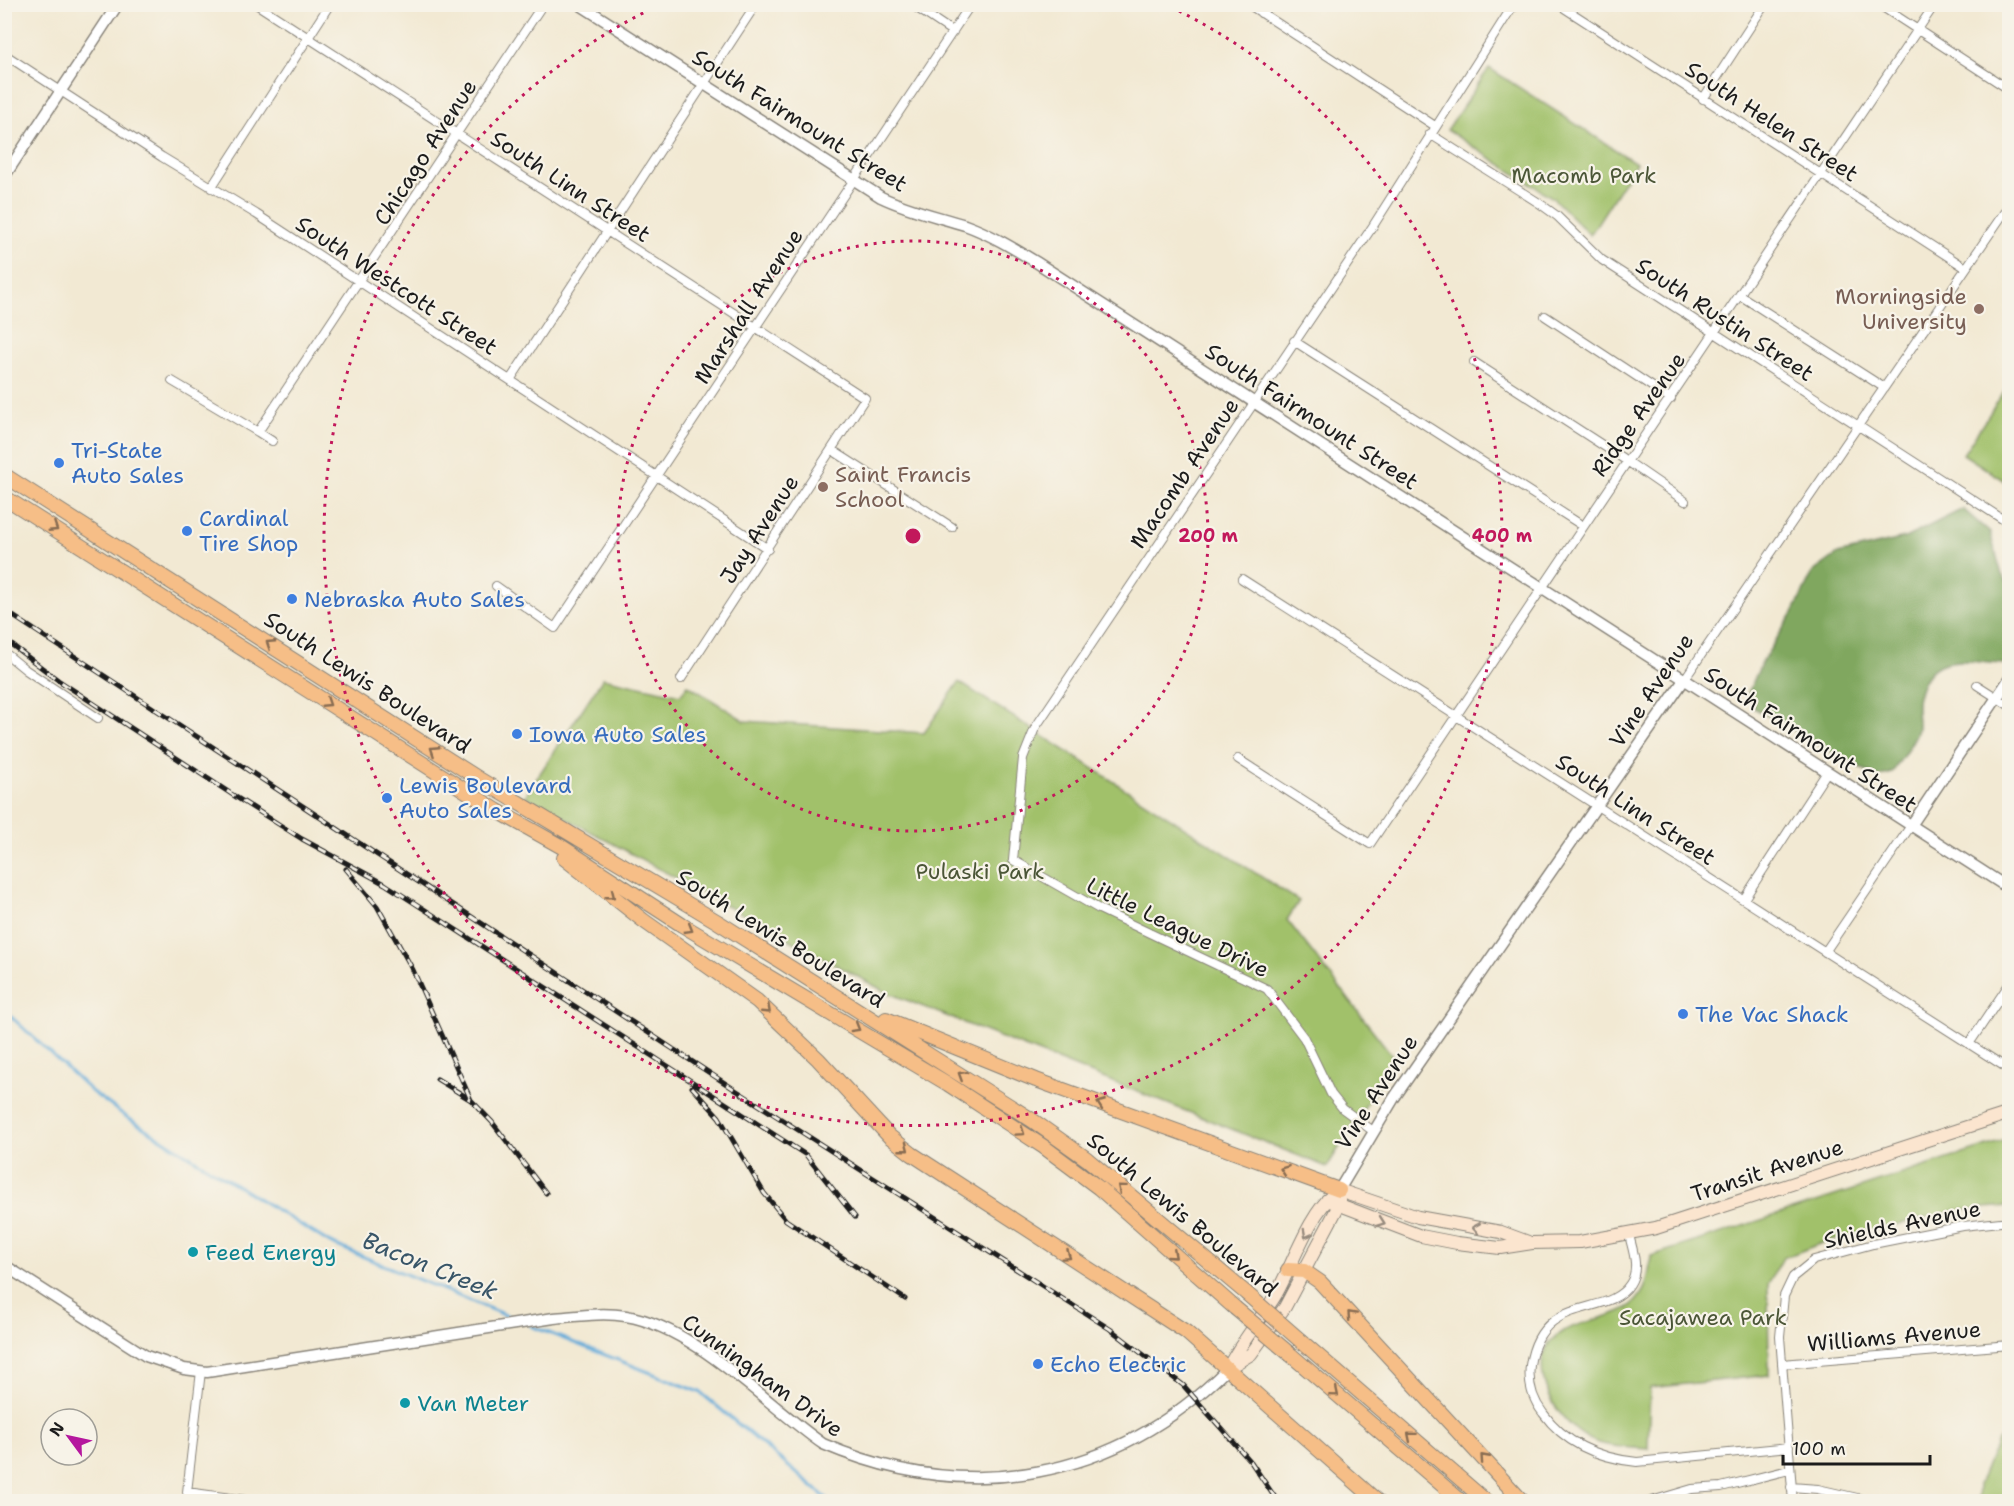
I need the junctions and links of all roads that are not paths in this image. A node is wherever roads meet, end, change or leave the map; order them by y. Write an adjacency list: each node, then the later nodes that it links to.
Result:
1 (118, 4): 23 (street)
2 (256, 4): 19 (street, South Linn Street)
3 (330, 4): 19 (street)
4 (543, 4): 26 (street, Chicago Avenue)
5 (579, 4): 21 (street, South Fairmount Street)
6 (756, 4): 21 (street)
7 (911, 4): 18 (street)
8 (971, 4): 18 (street, Marshall Avenue)
9 (1248, 4): 16 (street, South Rustin Street)
10 (1267, 4): 16 (street)
11 (1514, 4): 25 (street, Macomb Avenue)
12 (1558, 4): 24 (street, South Helen Street)
13 (1765, 4): 24 (street)
14 (1878, 4): 17 (street)
15 (1935, 4): 17 (street, Ridge Avenue)
16 (1261, 13): 25 (street, South Rustin Street)
17 (1918, 30): 22 (street); 27 (street, Ridge Avenue)
18 (953, 32): 29 (street, Marshall Avenue)
19 (307, 38): 26 (street, South Linn Street); 30 (street)
20 (4, 54): 23 (street, South Westcott Street)
21 (704, 84): 29 (street, South Fairmount Street); 32 (street)
22 (2010, 90)
23 (61, 91): 28 (street); 30 (street, South Westcott Street)
24 (1703, 99): 27 (street, South Helen Street)
25 (1432, 130): 38 (street, South Rustin Street); 39 (street, Macomb Avenue)
26 (458, 134): 32 (street, South Linn Street); 34 (street, Chicago Avenue)
27 (1823, 175): 33 (street, South Helen Street); 35 (street, Ridge Avenue)
28 (4, 177)
29 (853, 179): 37 (street, Marshall Avenue); 46 (street, South Fairmount Street)
30 (211, 188): 34 (street, South Westcott Street)
31 (2010, 204): 33 (street, Vine Avenue)
32 (607, 231): 37 (street, South Linn Street); 41 (street)
33 (1966, 268): 43 (street, Vine Avenue)
34 (360, 282): 41 (street, South Westcott Street); 48 (street, Chicago Avenue)
35 (1741, 296): 38 (street, Ridge Avenue); 43 (street)
36 (1545, 316): 45 (street)
37 (757, 328): 44 (street, South Linn Street); 53 (street, Marshall Avenue)
38 (1715, 334): 45 (street, Ridge Avenue); 47 (street, South Rustin Street)
39 (1294, 341): 46 (street, Macomb Avenue); 57 (street)
40 (1474, 362): 51 (street)
41 (510, 380): 53 (street, South Westcott Street)
42 (172, 381): 48 (street)
43 (1883, 387): 47 (street, Vine Avenue)
44 (866, 398): 50 (street, Jay Avenue)
45 (1671, 399): 51 (street, Ridge Avenue)
46 (1253, 402): 62 (street, South Fairmount Street); 77 (street, Macomb Avenue)
47 (1856, 425): 56 (street, South Rustin Street); 66 (street, Vine Avenue)
48 (258, 432): 49 (street)
49 (272, 441)
50 (832, 450): 58 (street); 59 (street, Jay Avenue)
51 (1627, 461): 55 (street); 57 (street, Ridge Avenue)
52 (4, 475): 82 (main road, South Lewis Boulevard, one-way to 52)
53 (657, 476): 59 (street, South Westcott Street); 61 (street, Marshall Avenue)
54 (4, 496): 75 (main road, South Lewis Boulevard, one-way to 75)
55 (1685, 501)
56 (2010, 524)
57 (1583, 526): 62 (street, Ridge Avenue)
58 (952, 527)
59 (768, 549): 65 (street, Jay Avenue)
60 (1242, 579): 70 (street, South Linn Street)
61 (496, 586)
62 (1543, 588): 66 (street, South Fairmount Street); 70 (street, Ridge Avenue)
63 (4, 652): 71 (street)
64 (2010, 678): 68 (street)
65 (681, 679)
66 (1684, 680): 73 (street, South Fairmount Street); 74 (street, Vine Avenue)
67 (1977, 685): 68 (street)
68 (1996, 698): 69 (street); 76 (street)
69 (2010, 706)
70 (1455, 715): 72 (street, Ridge Avenue); 74 (street, South Linn Street)
71 (98, 718)
72 (1238, 759)
73 (1827, 772): 76 (street, South Fairmount Street); 79 (street)
74 (1597, 806): 79 (street, South Linn Street); 86 (street, Vine Avenue)
75 (496, 810): 97 (main road, one-way to 97); 106 (main road, South Lewis Boulevard, one-way to 106, bridge)
76 (1910, 827): 78 (street, South Fairmount Street); 80 (street)
77 (1014, 860): 86 (street, Little League Drive)
78 (2010, 889)
79 (1744, 899): 80 (street, South Linn Street)
80 (1825, 952): 83 (street, South Linn Street)
81 (2010, 983): 83 (street)
82 (835, 995): 87 (main road, one-way to 82); 107 (main road, South Lewis Boulevard, one-way to 82, bridge)
83 (1969, 1044): 84 (street, South Linn Street)
84 (2010, 1070)
85 (2010, 1113): 90 (main road, Transit Avenue)
86 (1373, 1131): 87 (street, Vine Avenue)
87 (1339, 1190): 88 (main road, Vine Avenue); 91 (main road, Transit Avenue, one-way to 87)
88 (1333, 1202): 91 (main road, Transit Avenue, one-way to 91); 93 (main road, one-way to 93); 94 (main road)
89 (2010, 1221): 96 (street, Shields Avenue)
90 (1629, 1235): 91 (main road, Transit Avenue); 99 (street)
91 (1532, 1243)
92 (4, 1265): 98 (street, Cunningham Drive)
93 (1288, 1270): 94 (main road); 97 (main road)
94 (1304, 1271): 97 (main road); 108 (main road, one-way to 94)
95 (2010, 1345): 96 (street, Williams Avenue)
96 (1782, 1364): 99 (street)
97 (1228, 1368): 101 (street); 105 (main road)
98 (201, 1371): 102 (street, Cunningham Drive); 104 (street)
99 (1789, 1447): 100 (street)
100 (1789, 1470): 103 (street); 109 (street)
101 (1086, 1471)
102 (872, 1474)
103 (1791, 1487): 110 (street); 111 (street)
104 (260, 1502)
105 (1378, 1502)
106 (1461, 1502)
107 (1487, 1502)
108 (1523, 1502)
109 (1648, 1502)
110 (1793, 1502)
111 (1875, 1502)

